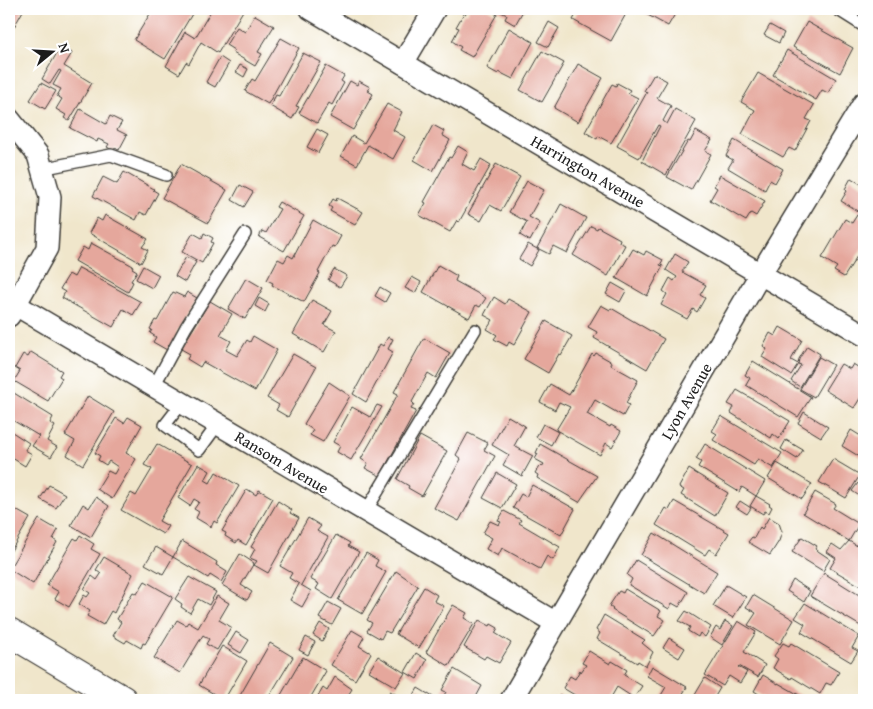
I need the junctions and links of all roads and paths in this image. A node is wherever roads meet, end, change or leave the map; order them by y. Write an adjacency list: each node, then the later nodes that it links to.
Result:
1 (311, 9): 5 (street, Harrington Avenue)
2 (435, 9): 5 (street)
3 (837, 9): 4 (lane)
4 (864, 26)
5 (403, 63): 11 (street, Harrington Avenue)
6 (864, 103): 11 (street, Lyon Avenue)
7 (9, 119): 8 (street)
8 (41, 168): 9 (lane); 12 (street)
9 (166, 175)
10 (245, 234): 15 (lane)
11 (762, 273): 14 (street, Harrington Avenue); 19 (street, Lyon Avenue)
12 (11, 307): 15 (street, Ransom Avenue)
13 (475, 330): 18 (lane)
14 (864, 335)
15 (154, 386): 16 (street, Ransom Avenue)
16 (182, 403): 17 (street, Ransom Avenue); 17 (lane)
17 (218, 424): 18 (street, Ransom Avenue)
18 (366, 511): 19 (street, Ransom Avenue)
19 (556, 623): 22 (street, Lyon Avenue)
20 (9, 632): 21 (street)
21 (123, 700)
22 (511, 700)

